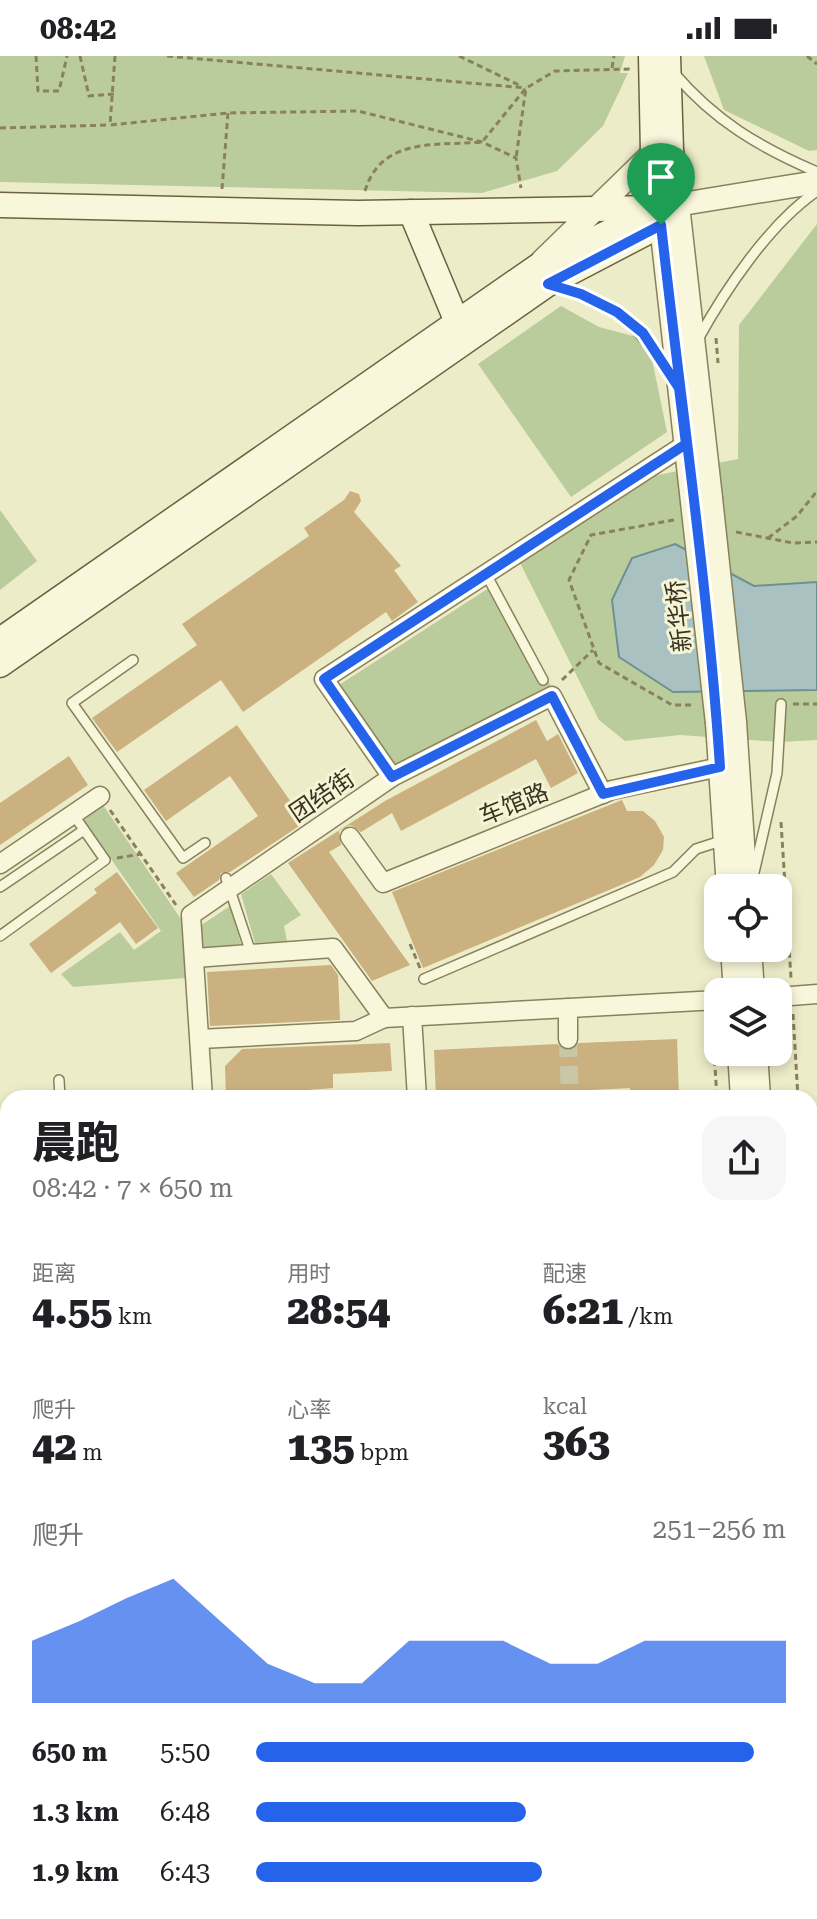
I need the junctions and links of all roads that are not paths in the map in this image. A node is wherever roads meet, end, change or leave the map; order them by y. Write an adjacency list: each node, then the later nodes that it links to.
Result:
1 (660, 62): 2 (main road); 3 (lane); 9 (main road)
2 (653, 153): 7 (street); 9 (main road)
3 (817, 172)
4 (817, 182): 9 (street)
5 (817, 191): 12 (lane)
6 (0, 205): 8 (main road)
7 (596, 208): 8 (main road); 9 (main road); 10 (street)
8 (411, 212): 11 (main road)
9 (666, 212): 10 (main road); 12 (street); 13 (street)
10 (543, 275): 11 (main road); 13 (lane); 19 (main road)
11 (457, 322): 17 (main road)
12 (694, 347): 15 (street)
13 (679, 388): 14 (street)
14 (686, 444): 15 (street); 16 (street)
15 (695, 507): 22 (street, 新华桥, bridge)
16 (486, 574): 20 (lane); 24 (street)
17 (0, 640)
18 (133, 660): 30 (lane)
19 (0, 665)
20 (543, 680)
21 (781, 704): 34 (lane)
22 (726, 722): 23 (street); 33 (street)
23 (720, 767): 25 (street, 车馆路); 29 (street)
24 (392, 777): 25 (street, 团结街); 35 (street, 团结街)
25 (603, 794): 28 (street, 车馆路)
26 (100, 796): 27 (street)
27 (79, 822): 31 (street); 36 (lane); 37 (lane)
28 (350, 837)
29 (725, 840): 32 (street); 40 (lane)
30 (205, 843)
31 (0, 864)
32 (727, 874)
33 (746, 874)
34 (752, 874)
35 (229, 882): 38 (lane); 39 (street, 团结街)
36 (0, 887)
37 (0, 936)
38 (251, 953): 39 (street); 46 (street)
39 (195, 958): 47 (street)
40 (424, 979)
41 (817, 994): 42 (street)
42 (792, 996)
43 (704, 1001): 44 (street)
44 (568, 1008): 45 (street); 48 (street)
45 (412, 1016): 46 (street); 54 (street)
46 (384, 1018): 47 (street)
47 (200, 1039): 53 (street)
48 (568, 1039)
49 (740, 1066): 55 (street)
50 (757, 1066): 56 (street)
51 (59, 1080): 52 (lane)
52 (60, 1090)
53 (203, 1090)
54 (417, 1090)
55 (741, 1090)
56 (758, 1090)

